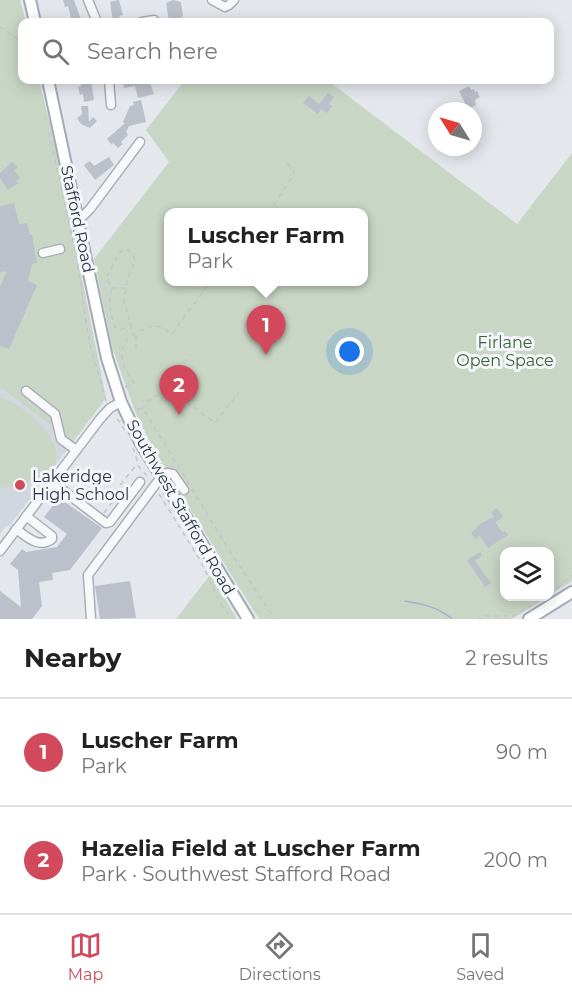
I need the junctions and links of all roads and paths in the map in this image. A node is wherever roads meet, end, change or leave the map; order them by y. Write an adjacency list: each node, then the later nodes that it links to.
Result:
1 (30, 0): 5 (main road)
2 (88, 0): 6 (street)
3 (212, 0): 4 (street)
4 (234, 0)
5 (34, 18)
6 (95, 18)
7 (0, 27): 8 (path)
8 (18, 41)
9 (49, 84): 16 (main road, Stafford Road)
10 (109, 84): 11 (street)
11 (111, 105)
12 (48, 133): 32 (path)
13 (140, 142): 16 (street)
14 (285, 162): 15 (path)
15 (272, 208)
16 (78, 221): 26 (main road, Stafford Road)
17 (60, 249): 18 (street)
18 (43, 253)
19 (207, 286): 23 (path)
20 (112, 288): 21 (path); 21 (path); 22 (path)
21 (126, 288): 22 (path)
22 (130, 323): 23 (path)
23 (135, 333): 24 (path); 29 (path)
24 (136, 349)
25 (190, 355): 28 (path)
26 (107, 358): 33 (main road, Southwest Stafford Road)
27 (158, 380): 28 (path)
28 (166, 386): 31 (path); 35 (path)
29 (124, 387)
30 (26, 391): 39 (street)
31 (239, 392)
32 (106, 401)
33 (121, 402): 39 (street); 43 (main road, Southwest Stafford Road)
34 (137, 409): 35 (path)
35 (142, 409): 58 (path)
36 (117, 419): 37 (path)
37 (128, 438)
38 (132, 446): 40 (path)
39 (76, 450): 41 (street)
40 (138, 463): 43 (path); 46 (path)
41 (52, 482): 45 (street); 46 (street)
42 (140, 482): 46 (street)
43 (158, 482): 44 (street); 53 (path); 54 (street); 57 (main road, Southwest Stafford Road)
44 (184, 490)
45 (26, 516): 47 (street); 47 (street)
46 (101, 519)
47 (16, 529): 48 (street)
48 (0, 551)
49 (572, 575): 50 (path)
50 (554, 590)
51 (572, 592): 60 (main road)
52 (539, 601): 59 (path)
53 (229, 614): 55 (path); 56 (path)
54 (91, 619)
55 (227, 619)
56 (233, 619)
57 (248, 619)
58 (275, 619)
59 (477, 619)
60 (529, 619)

